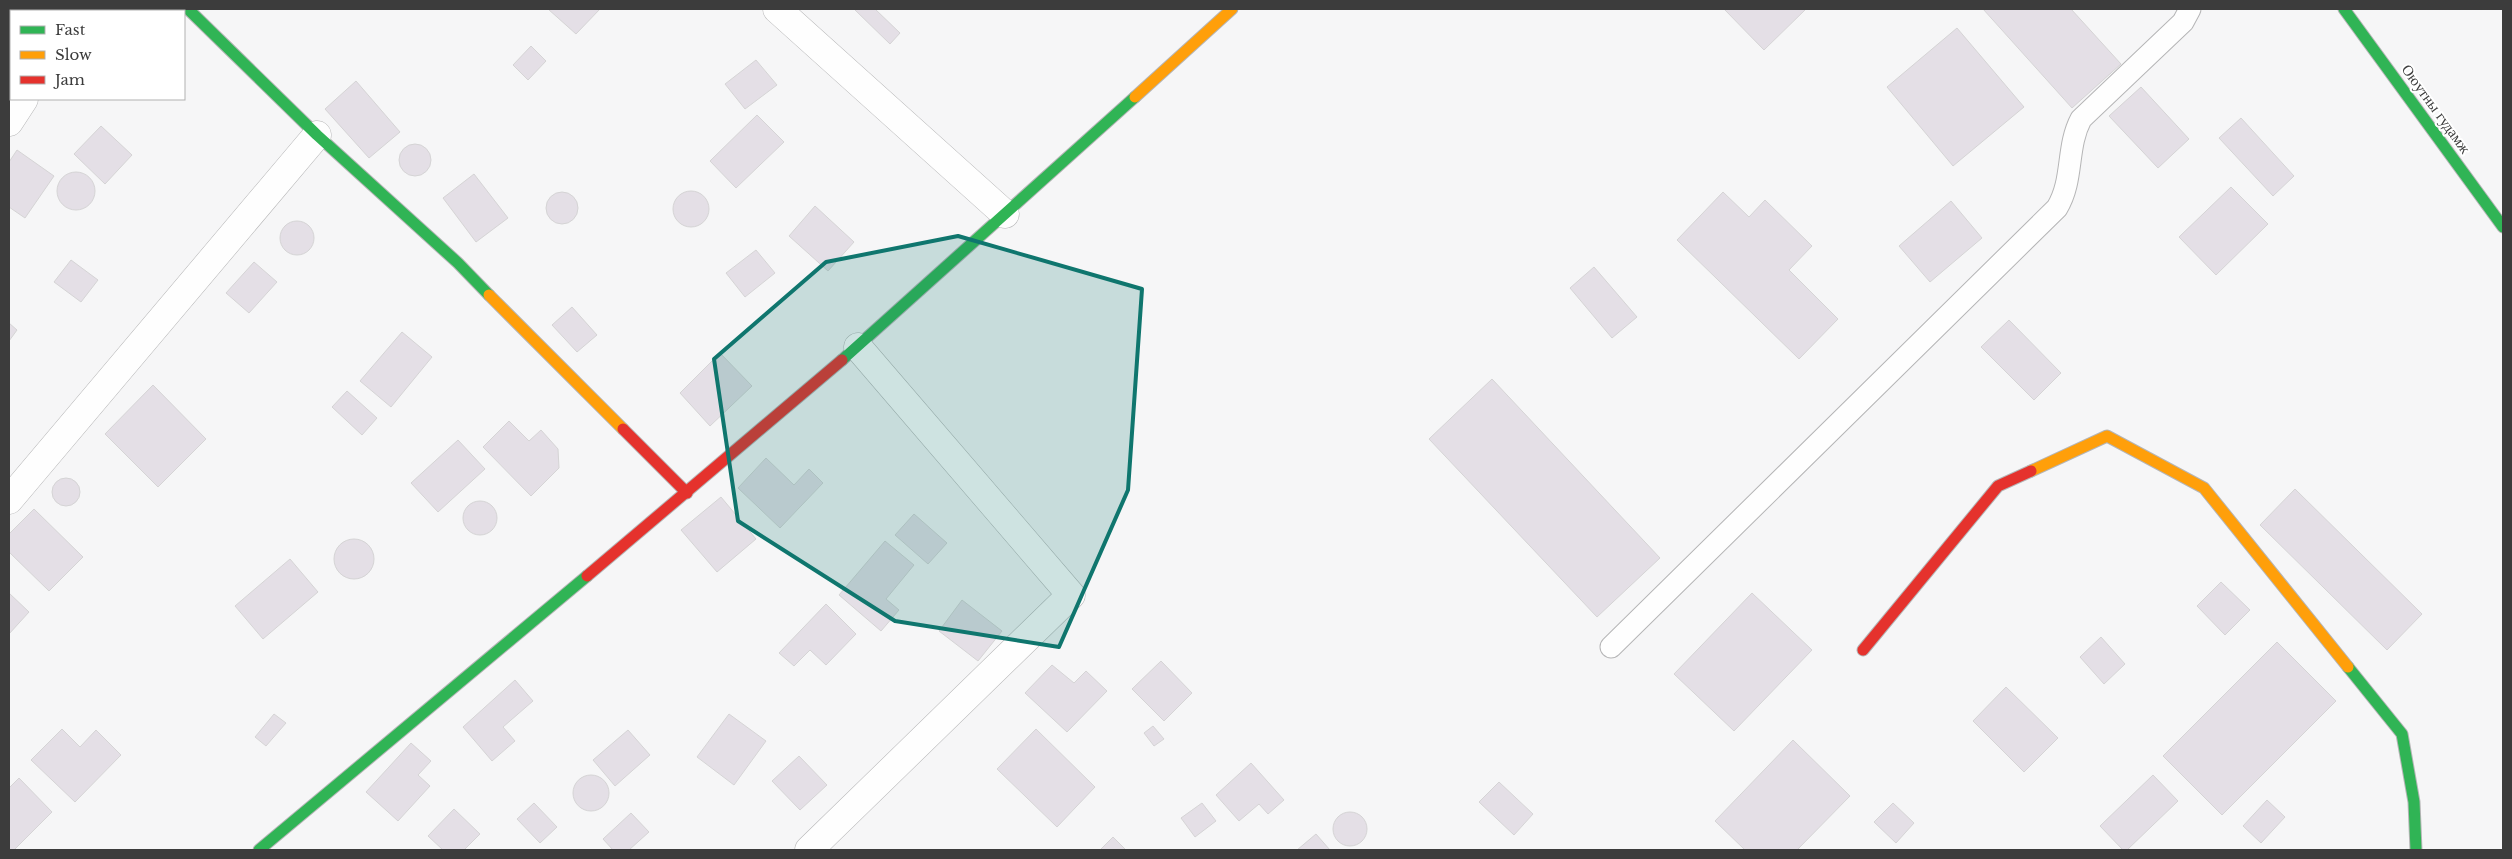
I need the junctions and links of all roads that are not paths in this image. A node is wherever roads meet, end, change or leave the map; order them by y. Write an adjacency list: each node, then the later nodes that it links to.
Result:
1 (188, 9): 8 (street)
2 (777, 9): 9 (street)
3 (1232, 9): 9 (street)
4 (2190, 9): 14 (lane)
5 (2344, 9): 10 (street, Оюутны гудамж)
6 (23, 100): 7 (street)
7 (9, 122)
8 (317, 135): 12 (street); 13 (street)
9 (1005, 214): 11 (street)
10 (2503, 227)
11 (858, 347): 12 (street); 17 (street)
12 (688, 493): 16 (street)
13 (9, 500)
14 (1612, 647)
15 (1863, 650): 18 (street)
16 (259, 850)
17 (809, 850)
18 (2416, 850)

